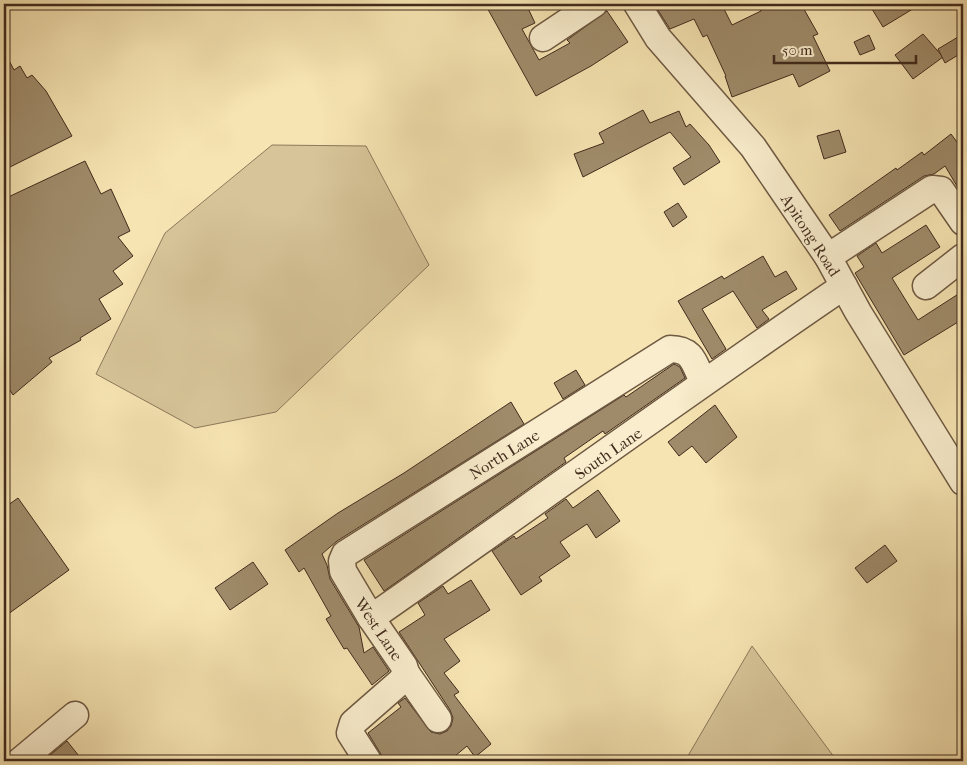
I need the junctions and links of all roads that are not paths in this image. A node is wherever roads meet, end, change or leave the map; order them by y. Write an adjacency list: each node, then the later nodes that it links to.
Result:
1 (594, 4): 3 (street)
2 (637, 4): 5 (street, Apitong Road)
3 (543, 38)
4 (963, 222): 5 (street)
5 (828, 257): 7 (street, Apitong Road)
6 (963, 257): 8 (street)
7 (844, 286): 9 (street, South Lane); 10 (street, Apitong Road)
8 (926, 286)
9 (704, 382): 11 (street, North Lane); 12 (street, South Lane)
10 (963, 482)
11 (342, 561): 12 (street, West Lane)
12 (371, 618): 13 (street, West Lane)
13 (406, 673): 15 (street); 17 (street, West Lane)
14 (75, 715): 16 (street)
15 (438, 718)
16 (20, 761)
17 (368, 761)

